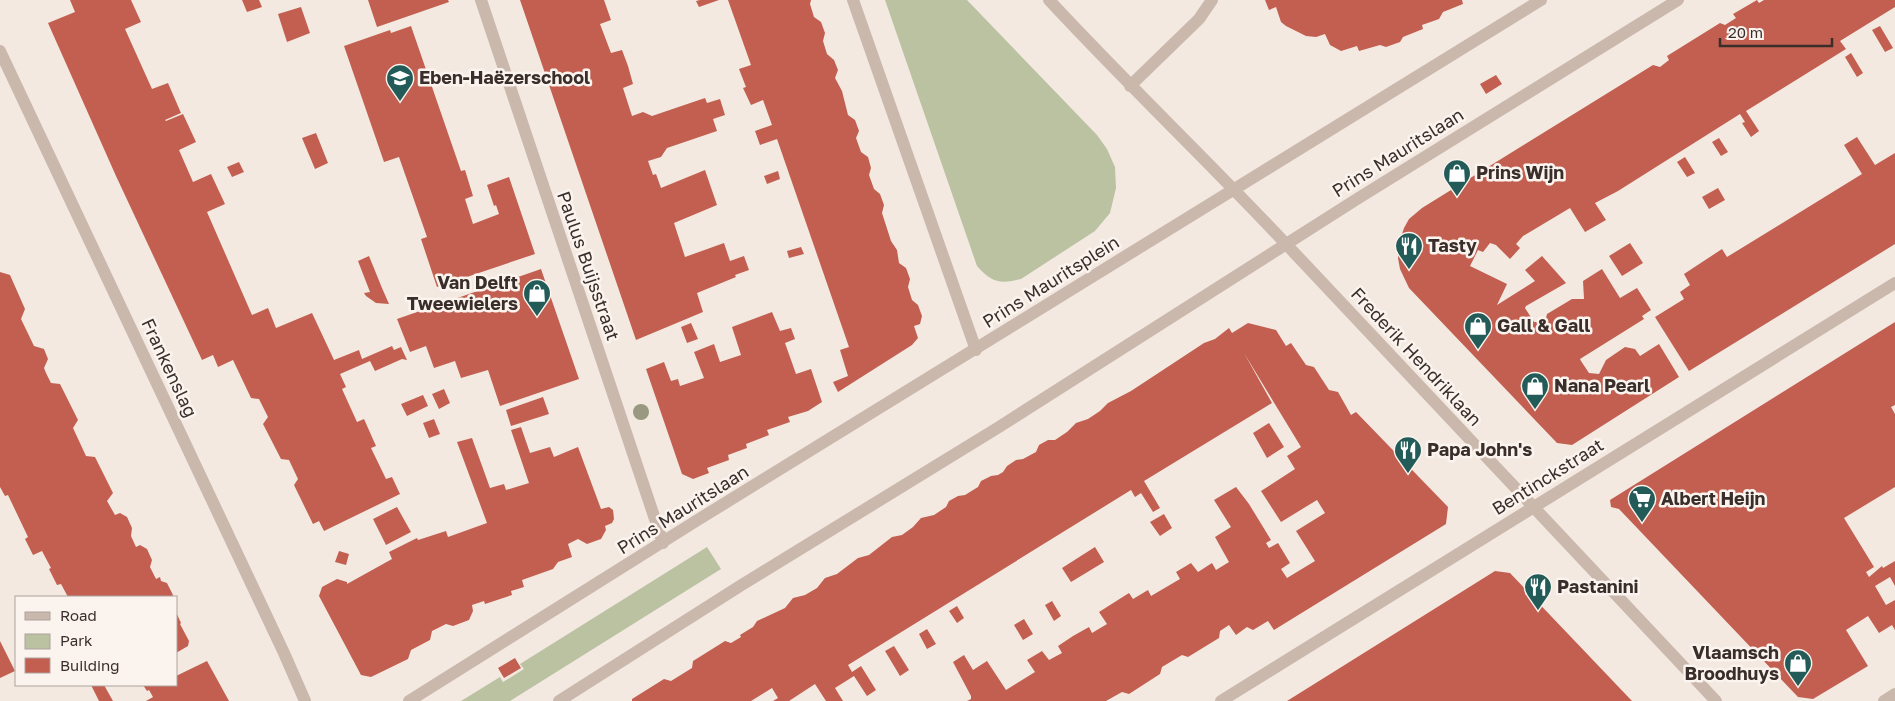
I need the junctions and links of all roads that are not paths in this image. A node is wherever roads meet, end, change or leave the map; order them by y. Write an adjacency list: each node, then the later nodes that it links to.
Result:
1 (481, 0): 14 (street, Paulus Buijsstraat)
2 (853, 0): 12 (street, Prins Mauritsplein)
3 (1049, 0): 8 (street)
4 (1212, 0): 8 (street)
5 (1541, 0): 9 (street)
6 (1678, 0): 10 (street, Prins Mauritslaan)
7 (0, 51): 16 (street, Frankenslag)
8 (1130, 86): 9 (street)
9 (1234, 190): 10 (street, Frederik Hendriklaan); 12 (street, Prins Mauritsplein)
10 (1286, 244): 13 (street, Frederik Hendriklaan); 18 (street, Prins Mauritslaan)
11 (1895, 283): 13 (street, Bentinckstraat)
12 (976, 350): 14 (street, Prins Mauritslaan)
13 (1532, 507): 19 (street, Bentinckstraat); 20 (street, Frederik Hendriklaan)
14 (663, 543): 17 (street, Prins Mauritslaan)
15 (1895, 694): 21 (street)
16 (305, 701)
17 (409, 701)
18 (558, 701)
19 (1221, 701)
20 (1716, 701)
21 (1884, 701)

